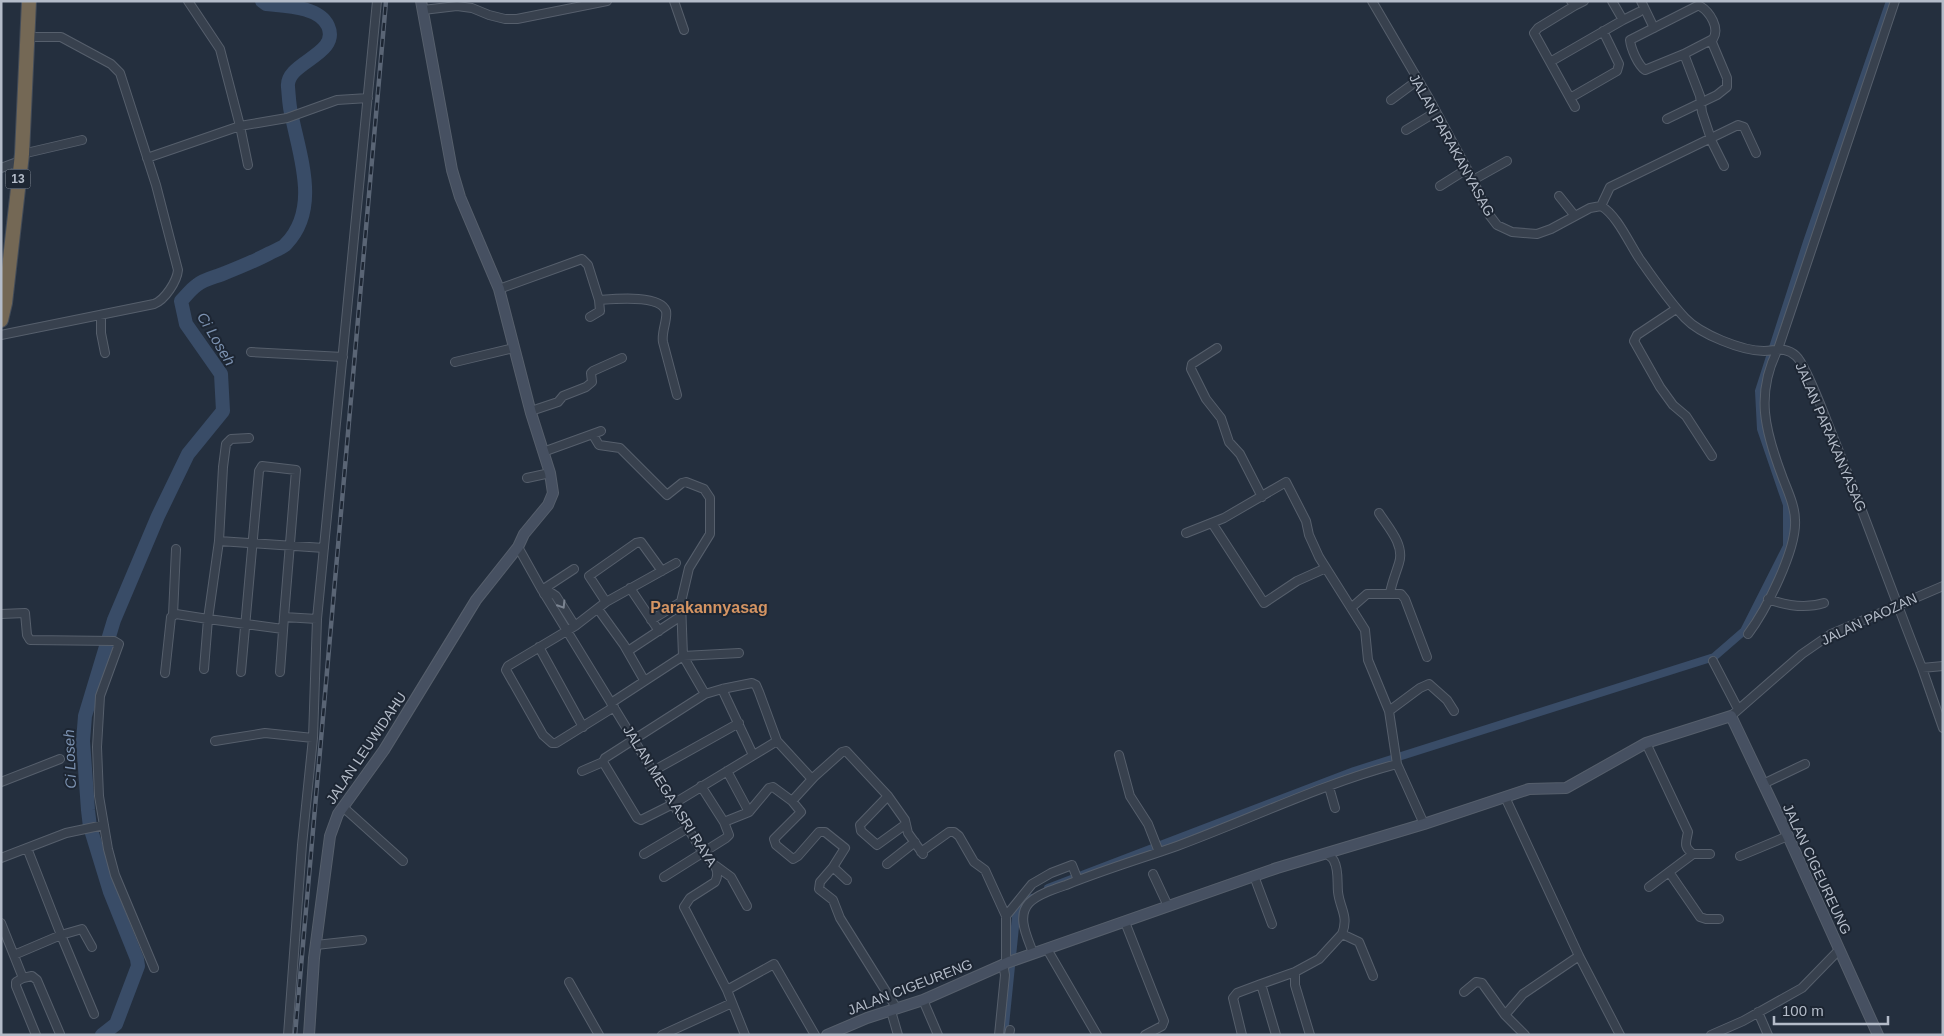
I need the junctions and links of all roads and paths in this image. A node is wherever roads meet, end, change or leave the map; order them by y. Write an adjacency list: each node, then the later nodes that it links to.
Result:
1 (29, 1): 18 (highway, 13)
2 (188, 1): 30 (street)
3 (377, 1): 23 (street)
4 (607, 1): 12 (street)
5 (674, 1): 16 (street)
6 (1372, 1): 22 (street, JALAN PARAKANYASAG)
7 (1584, 1): 11 (street)
8 (1612, 1): 14 (street)
9 (1641, 1): 15 (street)
10 (1895, 1): 56 (street)
11 (1572, 4): 21 (street)
12 (422, 6): 47 (street, JALAN LEUWIDAHU)
13 (1639, 12): 14 (street)
14 (1623, 20): 17 (street)
15 (1654, 28): 19 (street); 20 (street)
16 (684, 30)
17 (1603, 32): 21 (street); 24 (street)
18 (28, 37): 35 (highway, 13); 36 (street)
19 (1712, 40): 20 (street); 26 (street)
20 (1684, 54): 26 (street)
21 (1550, 62): 24 (street)
22 (1418, 80): 25 (street); 28 (street, JALAN PARAKANYASAG)
23 (368, 98): 30 (street); 59 (street)
24 (1570, 98): 27 (street)
25 (1390, 100)
26 (1702, 103): 29 (street); 32 (street)
27 (1575, 107)
28 (1436, 112): 31 (street); 41 (street, JALAN PARAKANYASAG)
29 (1667, 119)
30 (240, 126): 36 (street); 38 (street)
31 (1406, 130)
32 (1711, 138): 34 (street); 39 (street); 45 (street)
33 (82, 140): 35 (street)
34 (1756, 153)
35 (21, 158): 40 (street); 52 (highway, 13)
36 (147, 158): 50 (street)
37 (1507, 161): 42 (street)
38 (248, 165)
39 (1724, 166)
40 (1, 168)
41 (1468, 169): 42 (street, JALAN PARAKANYASAG); 43 (street)
42 (1474, 180): 46 (street, JALAN PARAKANYASAG)
43 (1440, 186)
44 (1559, 196): 46 (street)
45 (1601, 206): 46 (street, JALAN PARAKANYASAG); 49 (street)
46 (1575, 216)
47 (499, 289): 48 (street); 54 (street, JALAN LEUWIDAHU)
48 (599, 300): 51 (street); 62 (street)
49 (1676, 309): 56 (street); 68 (street)
50 (101, 316): 53 (street); 58 (street)
51 (590, 317)
52 (1, 320)
53 (1, 335)
54 (514, 348): 61 (street); 63 (street, JALAN LEUWIDAHU)
55 (1217, 348): 71 (street)
56 (1776, 349): 89 (street); 93 (street, JALAN PARAKANYASAG)
57 (251, 352): 59 (street)
58 (105, 353)
59 (343, 357): 79 (street)
60 (622, 358): 63 (street)
61 (455, 362)
62 (677, 395)
63 (531, 411): 67 (street, JALAN LEUWIDAHU)
64 (601, 431): 65 (street)
65 (593, 435): 67 (street); 91 (street)
66 (249, 438): 75 (street)
67 (543, 452): 69 (street, JALAN LEUWIDAHU)
68 (1712, 456)
69 (550, 473): 70 (street); 78 (street, JALAN LEUWIDAHU)
70 (527, 478)
71 (1262, 497): 73 (street); 82 (street)
72 (1379, 513): 88 (street)
73 (1212, 523): 74 (street); 82 (street)
74 (1186, 533)
75 (219, 541): 76 (street); 101 (street)
76 (253, 543): 77 (street); 77 (street); 103 (street)
77 (290, 546): 79 (street); 99 (street)
78 (518, 547): 87 (street, JALAN MEGA ASRI RAYA); 153 (street, JALAN LEUWIDAHU)
79 (324, 548): 100 (street)
80 (176, 549): 97 (street)
81 (676, 563): 84 (street)
82 (1326, 568): 94 (street)
83 (574, 569): 87 (street)
84 (662, 571): 86 (street); 90 (street)
85 (1943, 586): 93 (street, JALAN PAOZAN)
86 (630, 588): 90 (street); 102 (street)
87 (543, 592): 105 (street, JALAN MEGA ASRI RAYA)
88 (1390, 593): 94 (street); 112 (street)
89 (1768, 599): 92 (street); 107 (street)
90 (606, 602): 95 (street)
91 (681, 602): 98 (street); 102 (street)
92 (1824, 603)
93 (1897, 605): 115 (street, JALAN PARAKANYASAG); 126 (street, JALAN PAOZAN)
94 (1350, 608): 125 (street)
95 (598, 609): 105 (street); 109 (street)
96 (1, 614): 159 (street)
97 (173, 615): 101 (street); 119 (street)
98 (681, 616): 106 (street); 111 (street)
99 (284, 617): 100 (street); 104 (street)
100 (317, 619): 130 (street)
101 (208, 620): 103 (street); 116 (street)
102 (651, 620): 106 (street)
103 (246, 625): 104 (street); 117 (street)
104 (283, 629): 118 (street)
105 (571, 629): 108 (street); 123 (street, JALAN MEGA ASRI RAYA)
106 (659, 631): 109 (street)
107 (1748, 634)
108 (538, 648): 128 (street); 128 (street)
109 (628, 651): 120 (street)
110 (739, 653): 111 (street)
111 (683, 656): 120 (street); 122 (street)
112 (1427, 657)
113 (1713, 661): 126 (street)
114 (1943, 666): 115 (street)
115 (1922, 668): 129 (street, JALAN PARAKANYASAG)
116 (204, 669)
117 (241, 672)
118 (280, 672)
119 (165, 673)
120 (644, 680): 123 (street)
121 (722, 689): 122 (street); 127 (street); 133 (street)
122 (705, 694): 131 (street)
123 (612, 705): 128 (street); 131 (street, JALAN MEGA ASRI RAYA)
124 (1454, 710): 125 (street)
125 (1389, 711): 138 (street)
126 (1734, 712): 134 (street, JALAN CIGEURENG); 146 (street, JALAN CIGEUREUNG)
127 (739, 723): 135 (street); 142 (street)
128 (583, 727)
129 (1943, 728)
130 (313, 738): 132 (street); 218 (street)
131 (634, 740): 139 (street); 142 (street, JALAN MEGA ASRI RAYA)
132 (215, 741)
133 (777, 741): 135 (street); 144 (street)
134 (1646, 743): 150 (street, JALAN CIGEURENG); 168 (street)
135 (754, 755): 143 (street)
136 (1119, 755): 164 (street)
137 (60, 759): 145 (street)
138 (1397, 760): 148 (street); 158 (street)
139 (603, 762): 141 (street); 152 (street)
140 (1805, 764): 146 (street)
141 (582, 771)
142 (653, 771): 152 (street, JALAN MEGA ASRI RAYA)
143 (727, 771): 147 (street); 155 (street)
144 (812, 779): 149 (street); 151 (street)
145 (1, 782)
146 (1763, 784): 161 (street, JALAN CIGEUREUNG)
147 (701, 786): 152 (street); 156 (street)
148 (1329, 787): 154 (street); 164 (street)
149 (888, 796): 157 (street); 157 (street)
150 (1505, 797): 158 (street, JALAN CIGEURENG); 199 (street)
151 (792, 801): 155 (street); 175 (street)
152 (673, 804): 160 (street, JALAN MEGA ASRI RAYA)
153 (343, 807): 172 (street); 193 (street, JALAN LEUWIDAHU)
154 (1335, 808)
155 (750, 812): 156 (street)
156 (724, 822): 165 (street)
157 (906, 824): 162 (street)
158 (1424, 824): 166 (street, JALAN CIGEURENG)
159 (104, 825): 163 (street); 201 (street)
160 (688, 828): 165 (street, JALAN MEGA ASRI RAYA); 167 (street)
161 (1788, 836): 170 (street); 196 (street, JALAN CIGEUREUNG)
162 (914, 842): 173 (street); 185 (street)
163 (27, 848): 171 (street); 191 (street)
164 (1158, 851): 180 (street)
165 (703, 853): 174 (street, JALAN MEGA ASRI RAYA); 179 (street)
166 (1326, 853): 178 (street, JALAN CIGEURENG); 190 (street)
167 (644, 854)
168 (1693, 854): 169 (street); 176 (street)
169 (1710, 854)
170 (1740, 856)
171 (1, 858)
172 (403, 861)
173 (887, 864)
174 (716, 866): 183 (street); 207 (street, JALAN MEGA ASRI RAYA)
175 (833, 867): 181 (street); 211 (street)
176 (1669, 872): 182 (street); 186 (street)
177 (1153, 874): 184 (street)
178 (1254, 876): 184 (street, JALAN CIGEURENG); 189 (street)
179 (664, 877)
180 (1078, 879): 185 (street); 197 (street)
181 (847, 880)
182 (1649, 887)
183 (746, 906)
184 (1168, 906): 187 (street, JALAN CIGEURENG)
185 (1006, 916): 200 (street)
186 (1719, 919)
187 (1124, 922): 195 (street, JALAN CIGEURENG); 228 (street)
188 (1, 923): 198 (street)
189 (1272, 924)
190 (1342, 934): 202 (street); 203 (street)
191 (62, 935): 194 (street); 198 (street); 213 (street)
192 (362, 940): 193 (street)
193 (316, 945): 219 (street, JALAN LEUWIDAHU)
194 (92, 947)
195 (1047, 949): 197 (street, JALAN CIGEURENG); 227 (street)
196 (1839, 950): 212 (street); 236 (street, JALAN CIGEUREUNG)
197 (1033, 953): 200 (street, JALAN CIGEURENG)
198 (14, 955): 204 (street)
199 (1579, 956): 214 (street); 233 (street)
200 (1009, 962): 209 (street, JALAN CIGEURENG); 226 (street)
201 (154, 968)
202 (1295, 972): 206 (street); 231 (street)
203 (1373, 976)
204 (23, 978): 215 (street); 217 (street)
205 (569, 982): 220 (street)
206 (1260, 984): 229 (street); 230 (street)
207 (727, 990): 210 (street, JALAN MEGA ASRI RAYA); 223 (street)
208 (1464, 992): 214 (street)
209 (923, 1000): 211 (street, JALAN CIGEURENG); 225 (street)
210 (732, 1003): 221 (street); 222 (street, JALAN MEGA ASRI RAYA)
211 (894, 1010): 216 (street, JALAN CIGEURENG); 224 (street)
212 (1758, 1012): 234 (street); 235 (street)
213 (94, 1014)
214 (1505, 1015): 232 (street)
215 (60, 1034)
216 (829, 1034)
217 (36, 1035)
218 (288, 1035)
219 (309, 1035)
220 (599, 1035)
221 (662, 1035)
222 (745, 1035)
223 (815, 1035)
224 (898, 1035)
225 (938, 1035)
226 (998, 1035)
227 (1098, 1035)
228 (1145, 1035)
229 (1242, 1035)
230 (1276, 1035)
231 (1310, 1035)
232 (1525, 1035)
233 (1620, 1035)
234 (1711, 1035)
235 (1768, 1035)
236 (1878, 1035)

